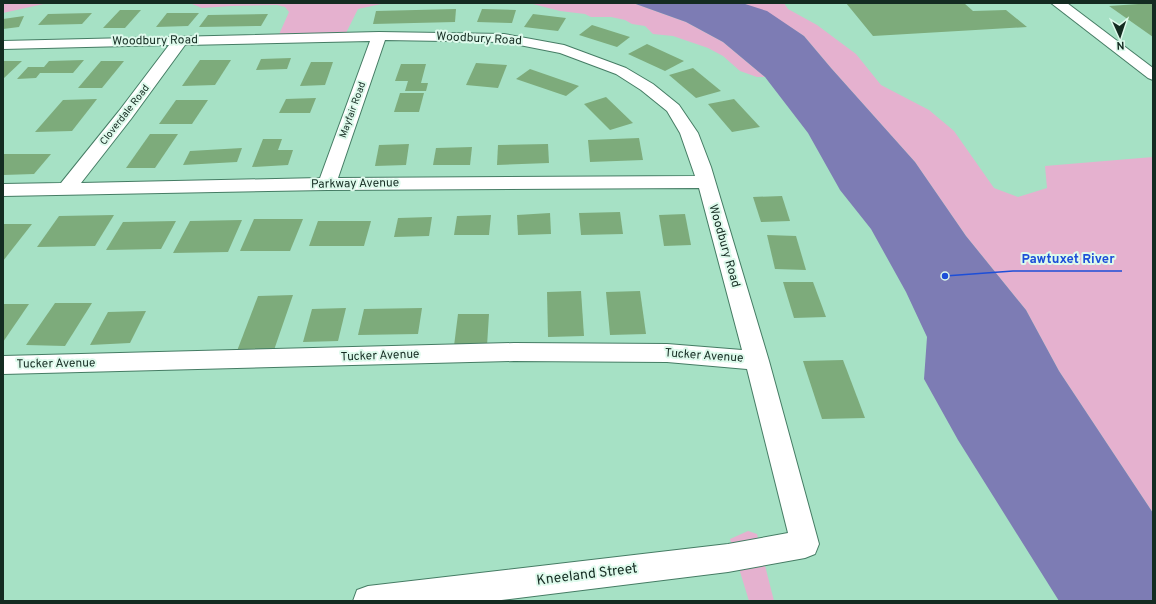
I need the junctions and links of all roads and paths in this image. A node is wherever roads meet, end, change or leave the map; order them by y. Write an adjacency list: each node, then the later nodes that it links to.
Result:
1 (1058, 3): 5 (street)
2 (379, 36): 3 (street, Woodbury Road); 6 (street, Woodbury Road); 7 (street, Mayfair Road)
3 (181, 40): 4 (street, Woodbury Road); 8 (street, Cloverdale Road)
4 (3, 44)
5 (1153, 75)
6 (706, 182): 7 (street, Parkway Avenue); 10 (street, Woodbury Road)
7 (326, 184): 8 (street, Parkway Avenue)
8 (67, 188): 9 (street, Parkway Avenue)
9 (3, 190)
10 (757, 360): 11 (street, Tucker Avenue); 12 (street, Woodbury Road)
11 (3, 365)
12 (805, 544): 13 (street, Kneeland Street)
13 (368, 601)

